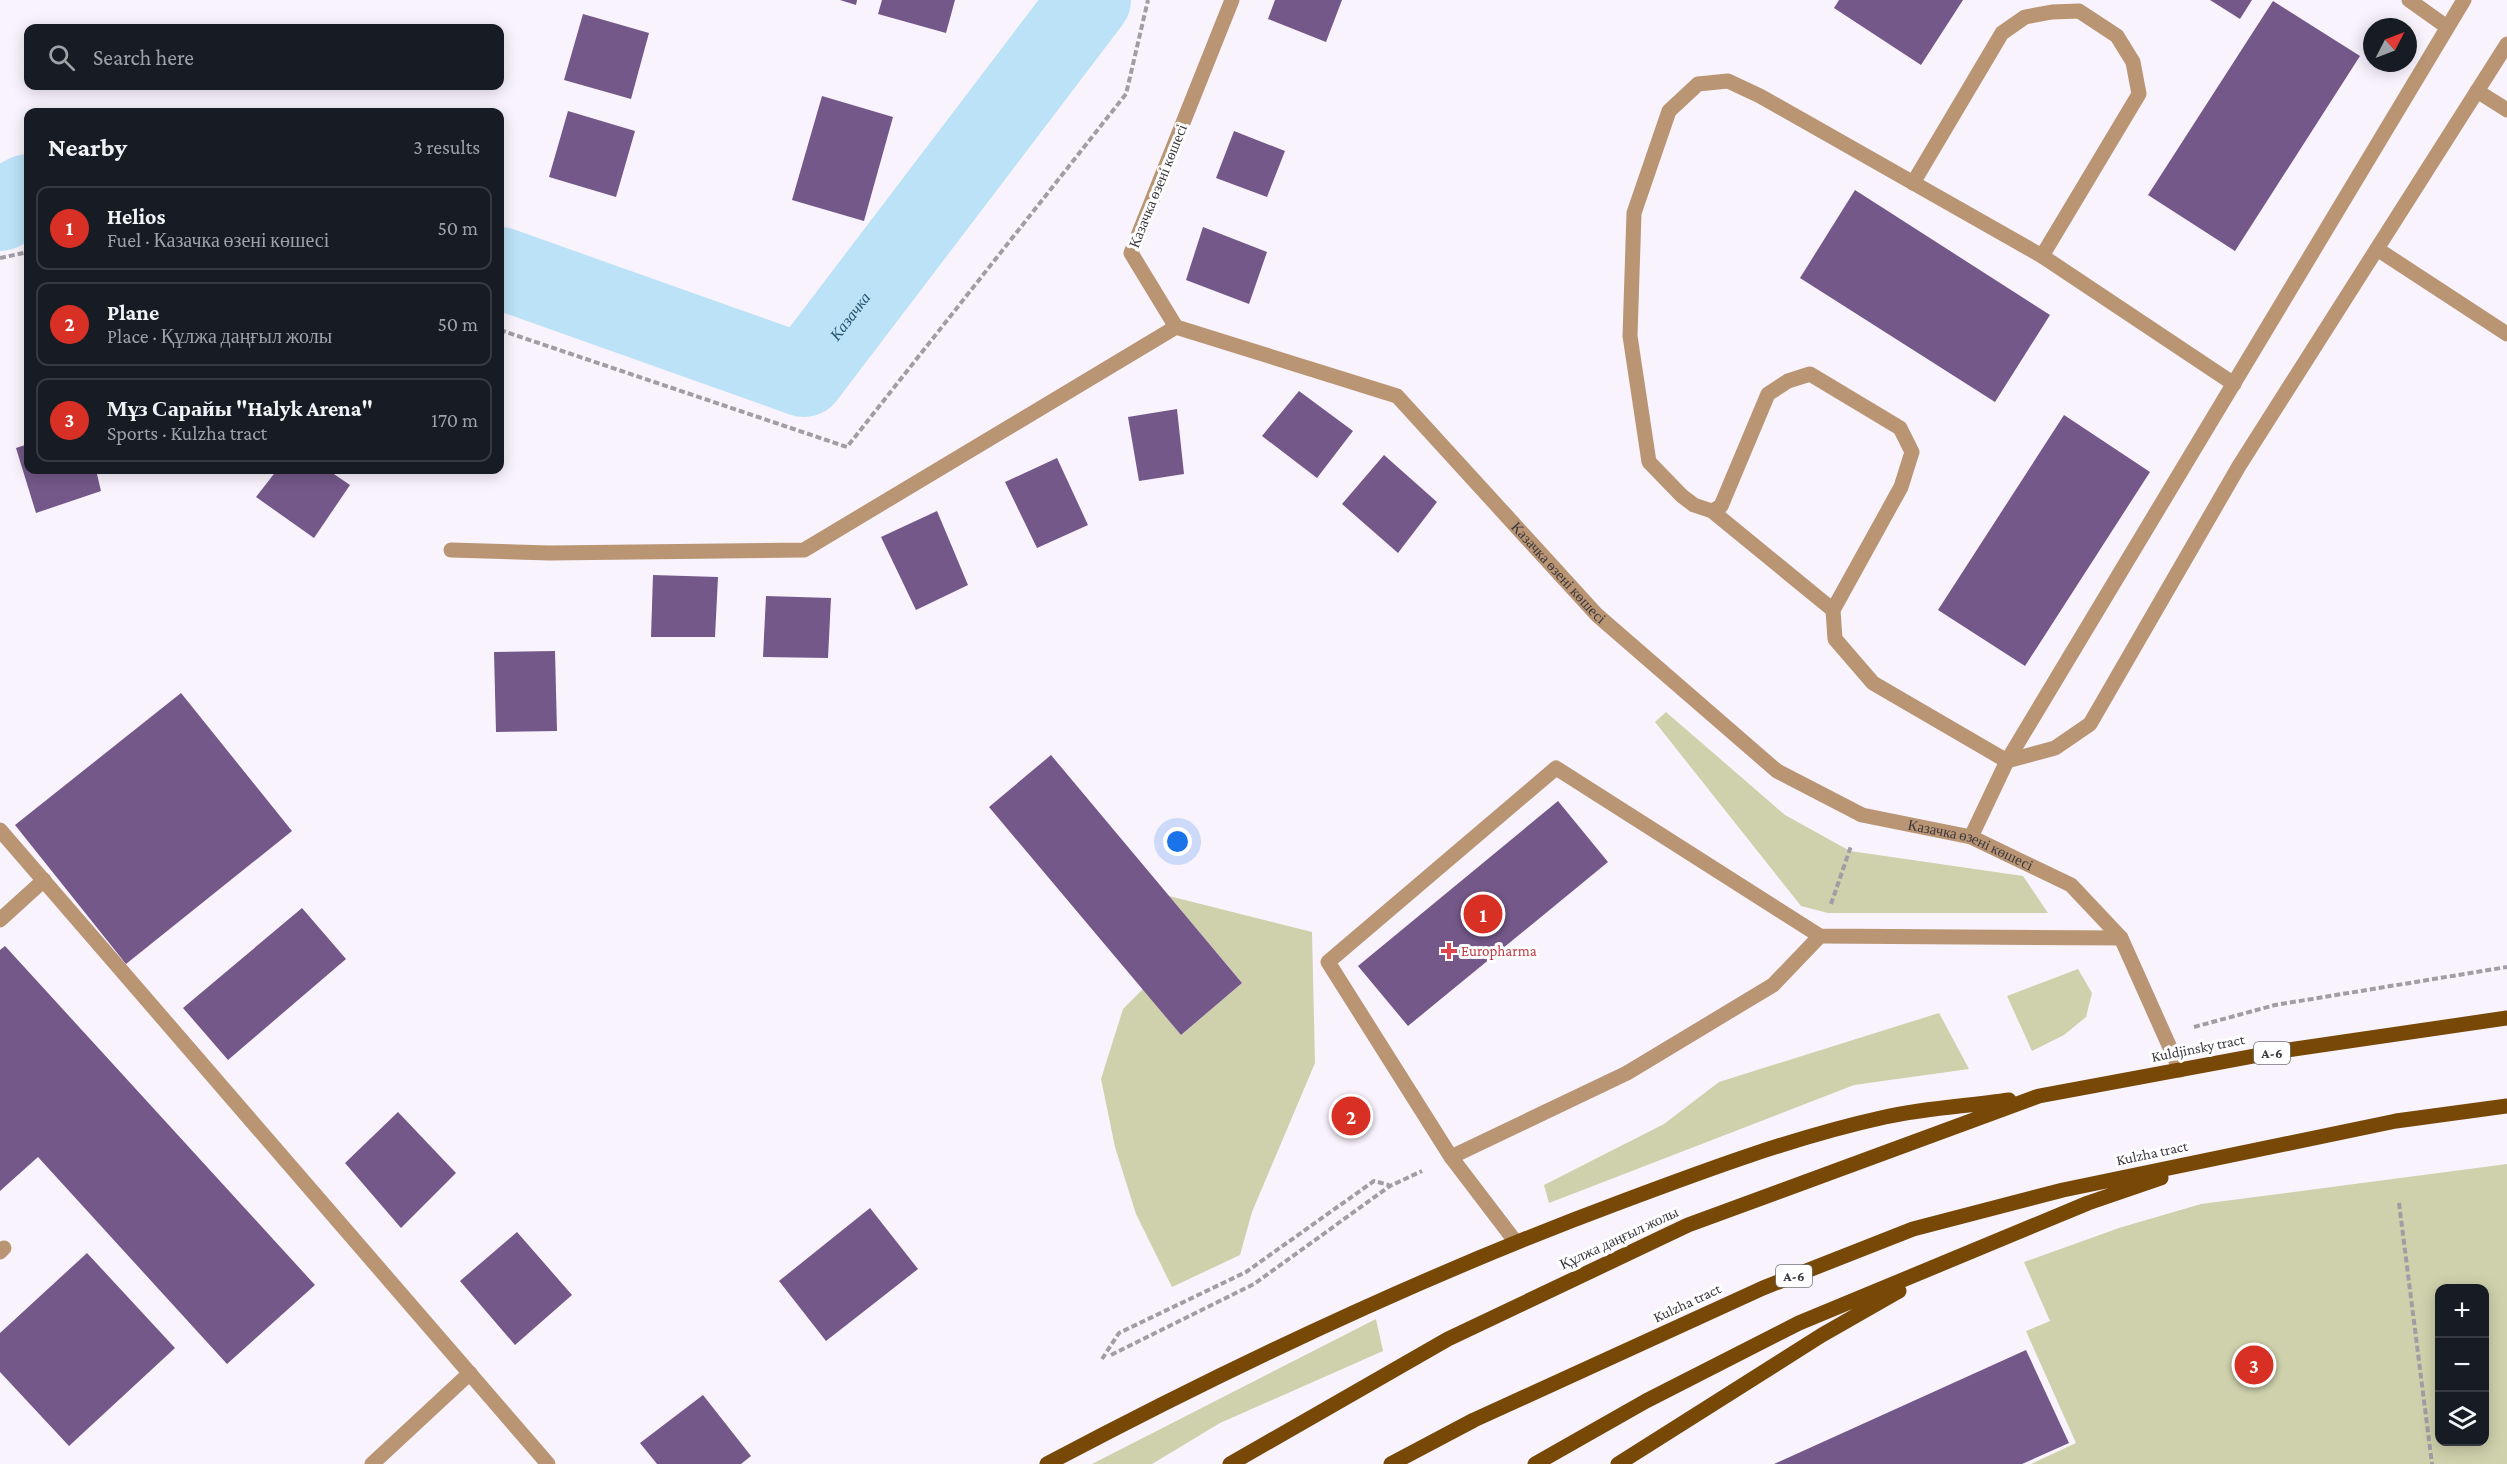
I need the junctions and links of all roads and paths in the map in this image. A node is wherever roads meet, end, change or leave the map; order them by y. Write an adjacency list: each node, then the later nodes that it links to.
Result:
1 (1148, 0): 15 (path)
2 (1232, 0): 14 (street, Казачка өзені көшесі)
3 (2409, 0): 5 (street)
4 (2464, 0): 5 (street)
5 (2447, 27): 17 (street)
6 (2507, 44): 7 (street)
7 (2477, 91): 8 (street); 10 (street)
8 (2507, 110)
9 (1913, 183): 12 (street); 12 (street); 18 (street)
10 (2377, 249): 16 (street); 21 (street)
11 (24, 253): 13 (path)
12 (2042, 256): 17 (street)
13 (0, 258)
14 (1176, 327): 19 (street); 22 (street, Казачка өзені көшесі)
15 (504, 331)
16 (2507, 334)
17 (2234, 384): 21 (street)
18 (1712, 511): 20 (street); 20 (street)
19 (451, 550)
20 (1833, 610): 21 (street)
21 (2007, 762): 24 (street)
22 (1862, 815): 24 (street, Казачка өзені көшесі); 27 (path)
23 (0, 830): 25 (street)
24 (1971, 837): 28 (street, Казачка өзені көшесі)
25 (44, 880): 26 (street); 42 (street)
26 (0, 920)
27 (1820, 936): 28 (street); 35 (street); 35 (street)
28 (2121, 938): 31 (street, Казачка өзені көшесі)
29 (2507, 967): 31 (path)
30 (2507, 1018): 32 (main road, Kuldjinsky tract / A-6)
31 (2164, 1035): 32 (street, Казачка өзені көшесі)
32 (2180, 1070): 33 (main road, Kuldjinsky tract / A-6)
33 (2039, 1096): 38 (main road); 43 (main road, Құлжа даңғыл жолы / A-6)
34 (2507, 1106): 36 (main road, A-6)
35 (1451, 1157): 38 (street)
36 (2222, 1157): 39 (main road, Kulzha tract); 47 (main road, Kulzha tract / A-6)
37 (2399, 1203): 50 (path)
38 (1515, 1241): 46 (main road)
39 (1949, 1263): 48 (main road, Kulzha tract); 49 (main road)
40 (1111, 1355): 41 (path)
41 (1102, 1359)
42 (470, 1373): 44 (street); 45 (street)
43 (1233, 1462)
44 (372, 1464)
45 (548, 1464)
46 (1047, 1464)
47 (1390, 1464)
48 (1535, 1464)
49 (1618, 1464)
50 (2432, 1464)

